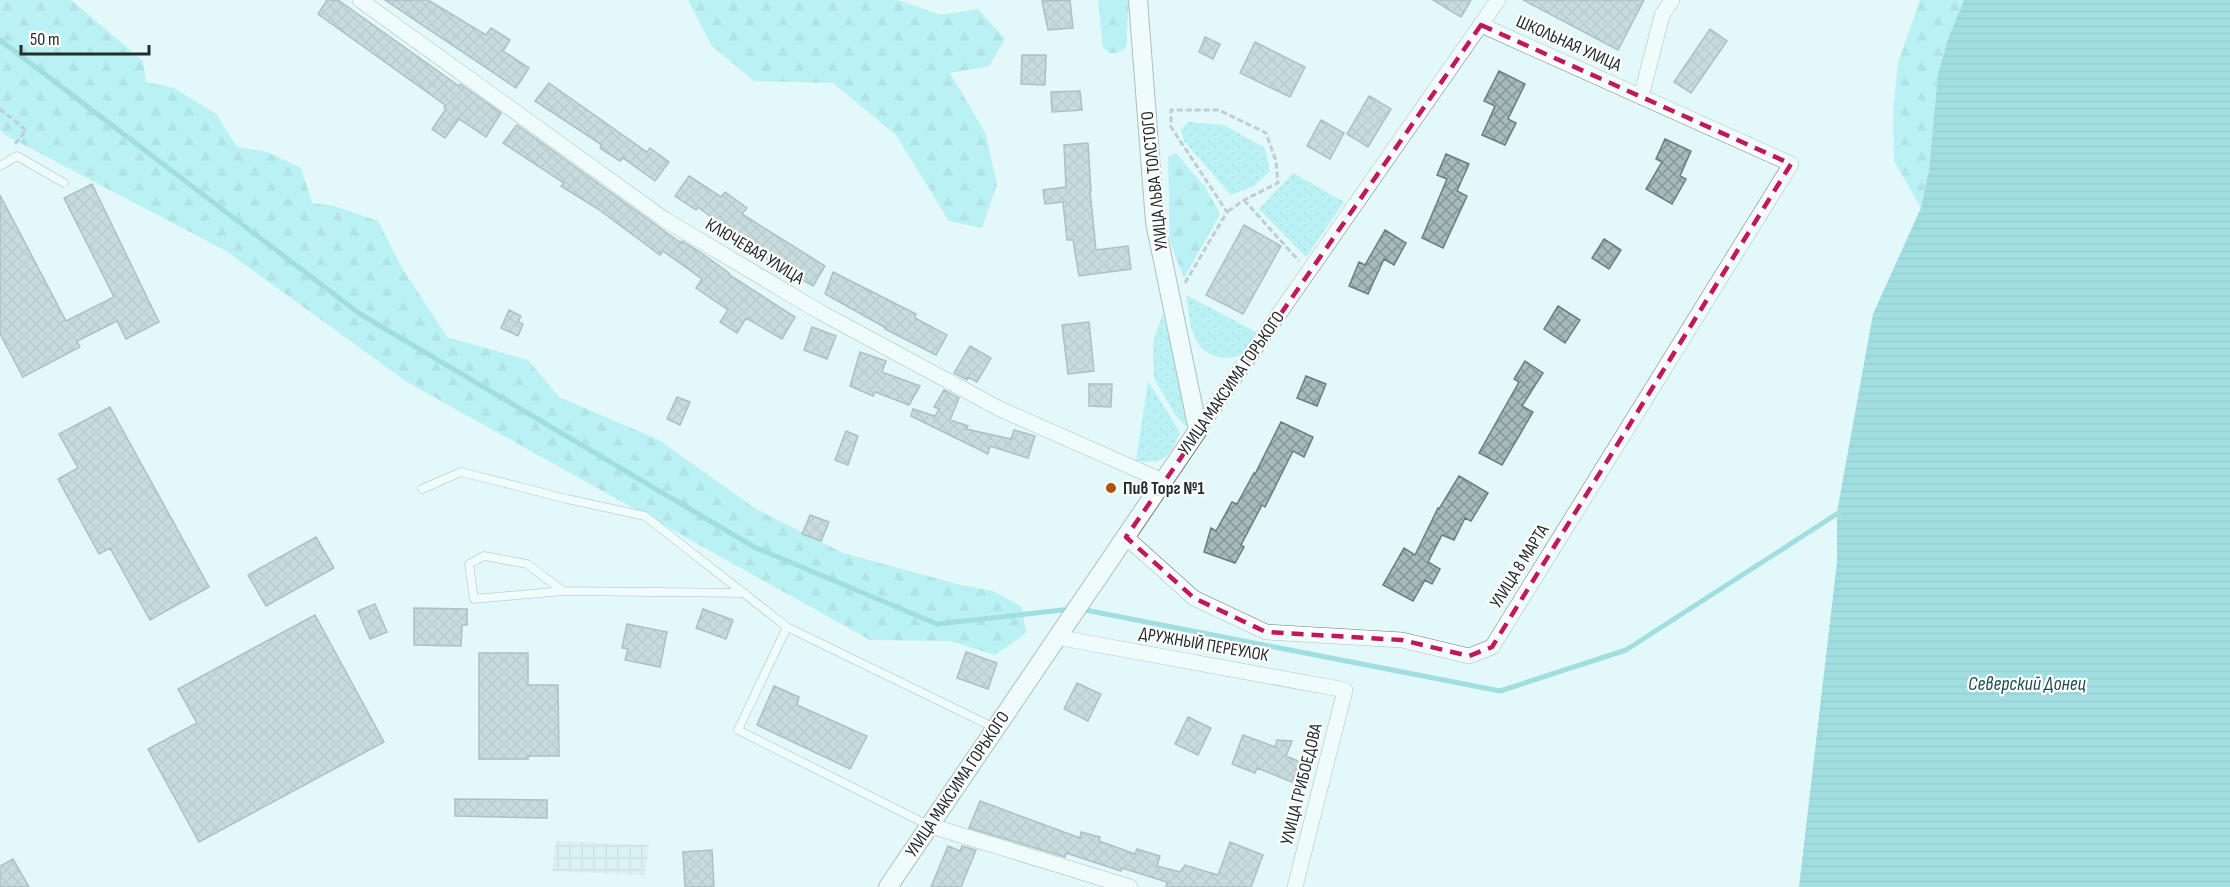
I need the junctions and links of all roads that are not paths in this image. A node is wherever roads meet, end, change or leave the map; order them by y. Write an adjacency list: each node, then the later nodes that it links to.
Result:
1 (360, 0): 11 (street, КЛЮЧЕВАЯ УЛИЦА)
2 (1138, 0): 10 (street, УЛИЦА ЛЬВА ТОЛСТОГО)
3 (1498, 0): 5 (street, УЛИЦА МАКСИМА ГОРЬКОГО)
4 (1672, 0): 6 (street, ШКОЛЬНАЯ УЛИЦА)
5 (1481, 25): 6 (street, ШКОЛЬНАЯ УЛИЦА); 10 (street, УЛИЦА МАКСИМА ГОРЬКОГО)
6 (1641, 97): 7 (street, ШКОЛЬНАЯ УЛИЦА)
7 (1791, 164): 13 (street, УЛИЦА 8 МАРТА)
8 (0, 166): 9 (lane)
9 (64, 183)
10 (1198, 430): 11 (street, УЛИЦА МАКСИМА ГОРЬКОГО)
11 (1163, 481): 13 (street, УЛИЦА МАКСИМА ГОРЬКОГО)
12 (423, 489): 15 (lane)
13 (1126, 537): 17 (street, УЛИЦА МАКСИМА ГОРЬКОГО)
14 (563, 591): 14 (lane); 15 (lane)
15 (745, 593): 16 (lane)
16 (787, 627): 19 (lane); 20 (lane)
17 (1056, 637): 18 (street, ДРУЖНЫЙ ПЕРЕУЛОК); 19 (street, УЛИЦА МАКСИМА ГОРЬКОГО)
18 (1345, 690): 24 (street, УЛИЦА ГРИБОЕДОВА)
19 (995, 728): 20 (street, УЛИЦА МАКСИМА ГОРЬКОГО)
20 (928, 825): 21 (street); 22 (street, УЛИЦА МАКСИМА ГОРЬКОГО)
21 (1109, 884): 23 (street)
22 (888, 887)
23 (1130, 887)
24 (1295, 887)

